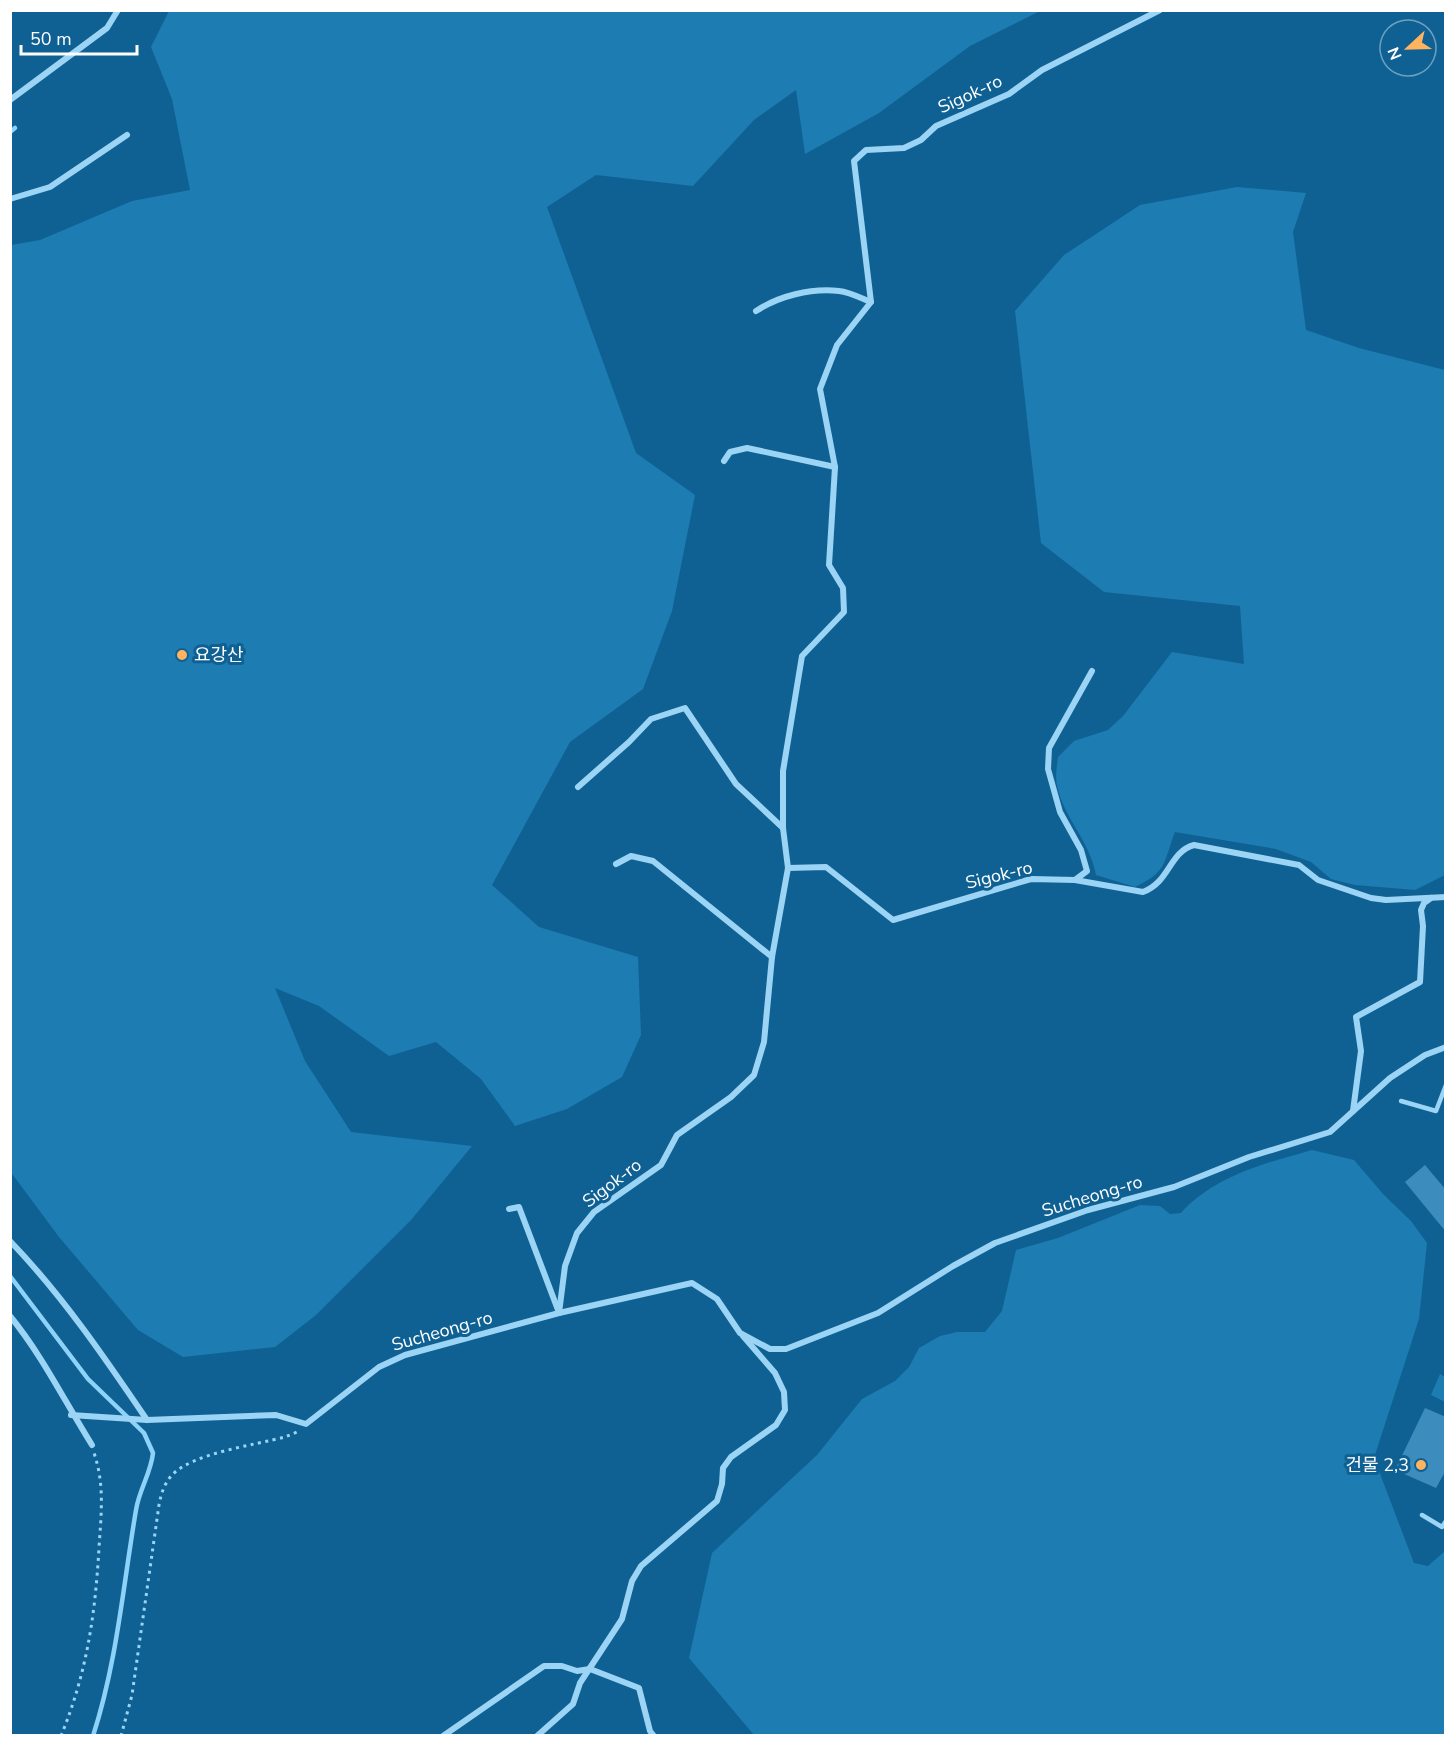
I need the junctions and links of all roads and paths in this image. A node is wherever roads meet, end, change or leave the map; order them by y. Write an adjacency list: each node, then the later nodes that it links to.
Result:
1 (118, 10): 3 (street)
2 (1160, 10): 6 (street, Sigok-ro)
3 (10, 100)
4 (127, 135): 5 (street)
5 (10, 199)
6 (871, 302): 7 (street); 9 (street, Sigok-ro)
7 (756, 311)
8 (724, 461): 9 (street)
9 (835, 467): 12 (street, Sigok-ro)
10 (1092, 671): 15 (street)
11 (578, 787): 12 (street)
12 (783, 828): 14 (street, Sigok-ro)
13 (616, 864): 18 (street)
14 (788, 868): 15 (street, Sigok-ro); 18 (street, Sigok-ro)
15 (1075, 880): 17 (street)
16 (1446, 897): 17 (street)
17 (1431, 898): 22 (street)
18 (772, 957): 25 (street, Sigok-ro)
19 (1446, 1047): 22 (street, Sucheong-ro)
20 (1446, 1085): 21 (lane)
21 (1401, 1101)
22 (1352, 1113): 27 (street, Sucheong-ro)
23 (508, 1209): 25 (street)
24 (10, 1241): 29 (street)
25 (560, 1313): 27 (street, Sucheong-ro); 30 (street, Sucheong-ro)
26 (10, 1316): 28 (street)
27 (740, 1333): 34 (street, Sucheong-ro)
28 (71, 1415): 29 (street); 31 (street)
29 (143, 1420): 30 (street)
30 (306, 1424): 36 (path)
31 (92, 1445): 35 (path)
32 (1422, 1515): 33 (lane)
33 (1446, 1521)
34 (590, 1669): 37 (street); 38 (street, Sucheong-ro); 39 (street)
35 (61, 1736)
36 (121, 1736)
37 (443, 1736)
38 (537, 1736)
39 (654, 1736)

